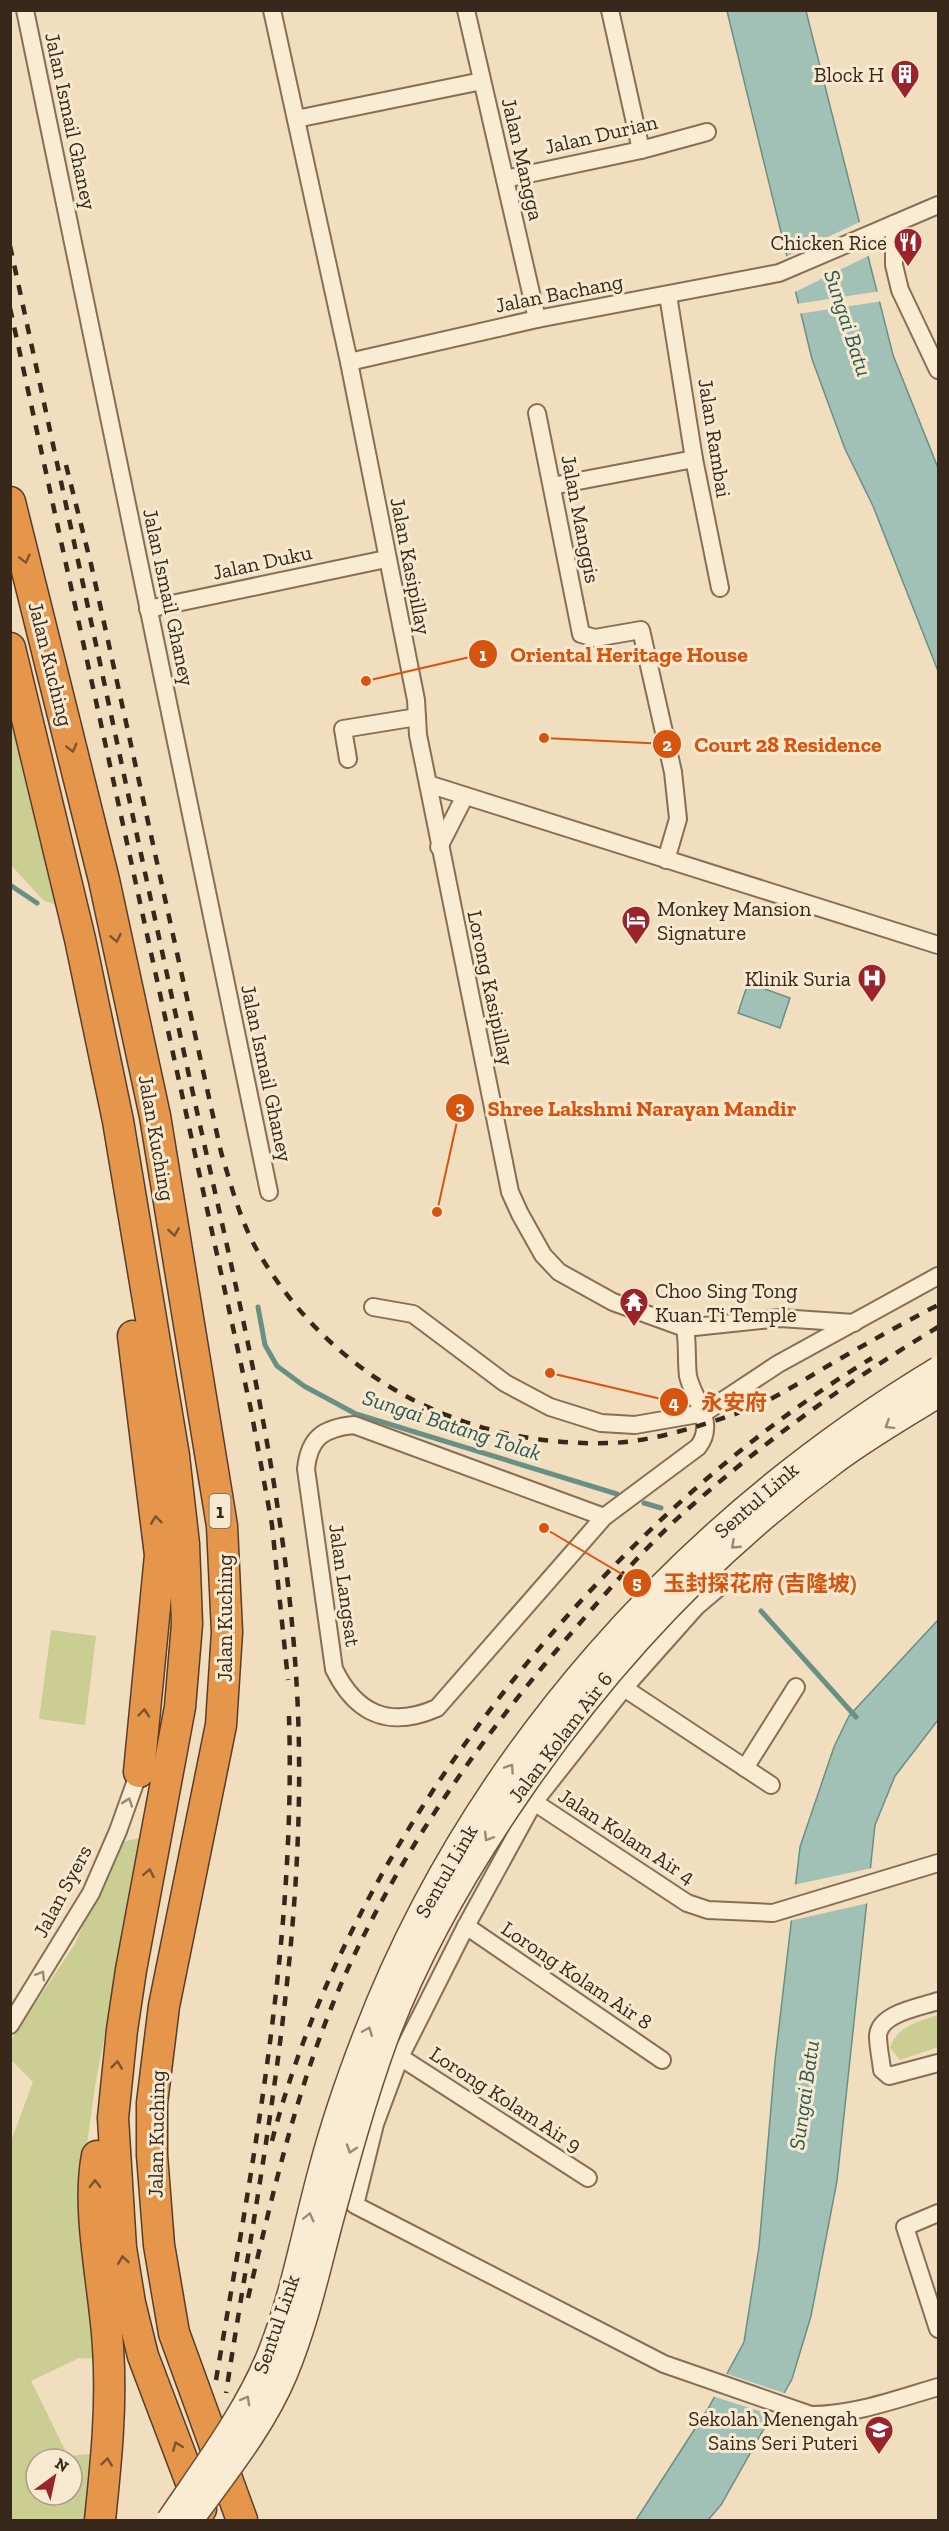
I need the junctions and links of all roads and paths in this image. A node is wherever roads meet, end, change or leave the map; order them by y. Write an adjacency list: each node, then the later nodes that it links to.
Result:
1 (25, 10): 22 (street, Jalan Ismail Ghaney)
2 (272, 10): 6 (street, Jalan Kasipillay)
3 (466, 10): 5 (street, Jalan Mangga)
4 (610, 10): 8 (street)
5 (482, 81): 6 (street); 9 (street, Jalan Mangga)
6 (296, 119): 14 (street, Jalan Kasipillay)
7 (707, 132): 8 (street, Jalan Durian)
8 (641, 150): 9 (street, Jalan Durian)
9 (505, 179): 13 (street, Jalan Mangga)
10 (939, 205): 11 (street, Jalan Bachang)
11 (894, 224): 12 (street, Jalan Bachang); 15 (street)
12 (668, 295): 13 (street, Jalan Bachang); 17 (street, Jalan Rambai)
13 (537, 319): 14 (street, Jalan Bachang)
14 (349, 362): 20 (street, Jalan Kasipillay)
15 (939, 370)
16 (537, 413): 18 (street, Jalan Manggis)
17 (694, 459): 18 (street); 21 (street, Jalan Rambai)
18 (552, 486): 29 (street, Jalan Manggis)
19 (10, 502): 64 (highway, Jalan Kuching / 1, one-way to 64)
20 (386, 559): 22 (street, Jalan Duku); 24 (street, Jalan Kasipillay)
21 (720, 588)
22 (148, 609): 32 (street, Jalan Ismail Ghaney)
23 (10, 648): 31 (highway, Jalan Kuching / 1)
24 (417, 717): 25 (street); 26 (street, Jalan Kasipillay)
25 (348, 759)
26 (428, 784): 27 (street); 28 (street, Lorong Kasipillay)
27 (465, 796): 28 (street); 29 (street)
28 (439, 848): 36 (street, Lorong Kasipillay)
29 (666, 860): 30 (street)
30 (939, 945)
31 (117, 1121): 45 (highway, one-way to 31); 55 (highway, Jalan Kuching / 1, one-way to 31)
32 (269, 1192)
33 (939, 1276): 35 (street)
34 (373, 1308): 39 (street)
35 (854, 1323): 36 (street, Lorong Kasipillay); 39 (street)
36 (685, 1328): 39 (street)
37 (939, 1369): 61 (main road, Sentul Link, one-way to 37, bridge)
38 (939, 1395): 62 (main road, Sentul Link, one-way to 62, bridge)
39 (704, 1413): 40 (street, Jalan Langsat)
40 (604, 1517): 40 (street, Jalan Langsat)
41 (723, 1584): 43 (street, Jalan Kolam Air 6)
42 (796, 1687): 44 (street)
43 (624, 1688): 44 (street); 47 (street, Jalan Kolam Air 6)
44 (745, 1768): 46 (street)
45 (139, 1772): 51 (street, Jalan Syers, one-way to 45)
46 (771, 1785)
47 (534, 1802): 48 (street, Jalan Kolam Air 4); 49 (street, Jalan Kolam Air 6)
48 (939, 1863)
49 (466, 1926): 52 (street, Jalan Kolam Air 6); 53 (street, Lorong Kolam Air 8)
50 (939, 2001): 54 (street)
51 (10, 2025)
52 (400, 2057): 56 (street, Lorong Kolam Air 9); 59 (street, Jalan Kolam Air 6)
53 (662, 2060)
54 (939, 2063)
55 (113, 2118): 60 (highway, one-way to 55); 63 (highway, Jalan Kuching / 1, one-way to 55)
56 (588, 2178)
57 (939, 2213): 58 (street)
58 (939, 2329)
59 (939, 2387)
60 (100, 2520)
61 (169, 2520)
62 (191, 2520)
63 (205, 2520)
64 (242, 2520)

